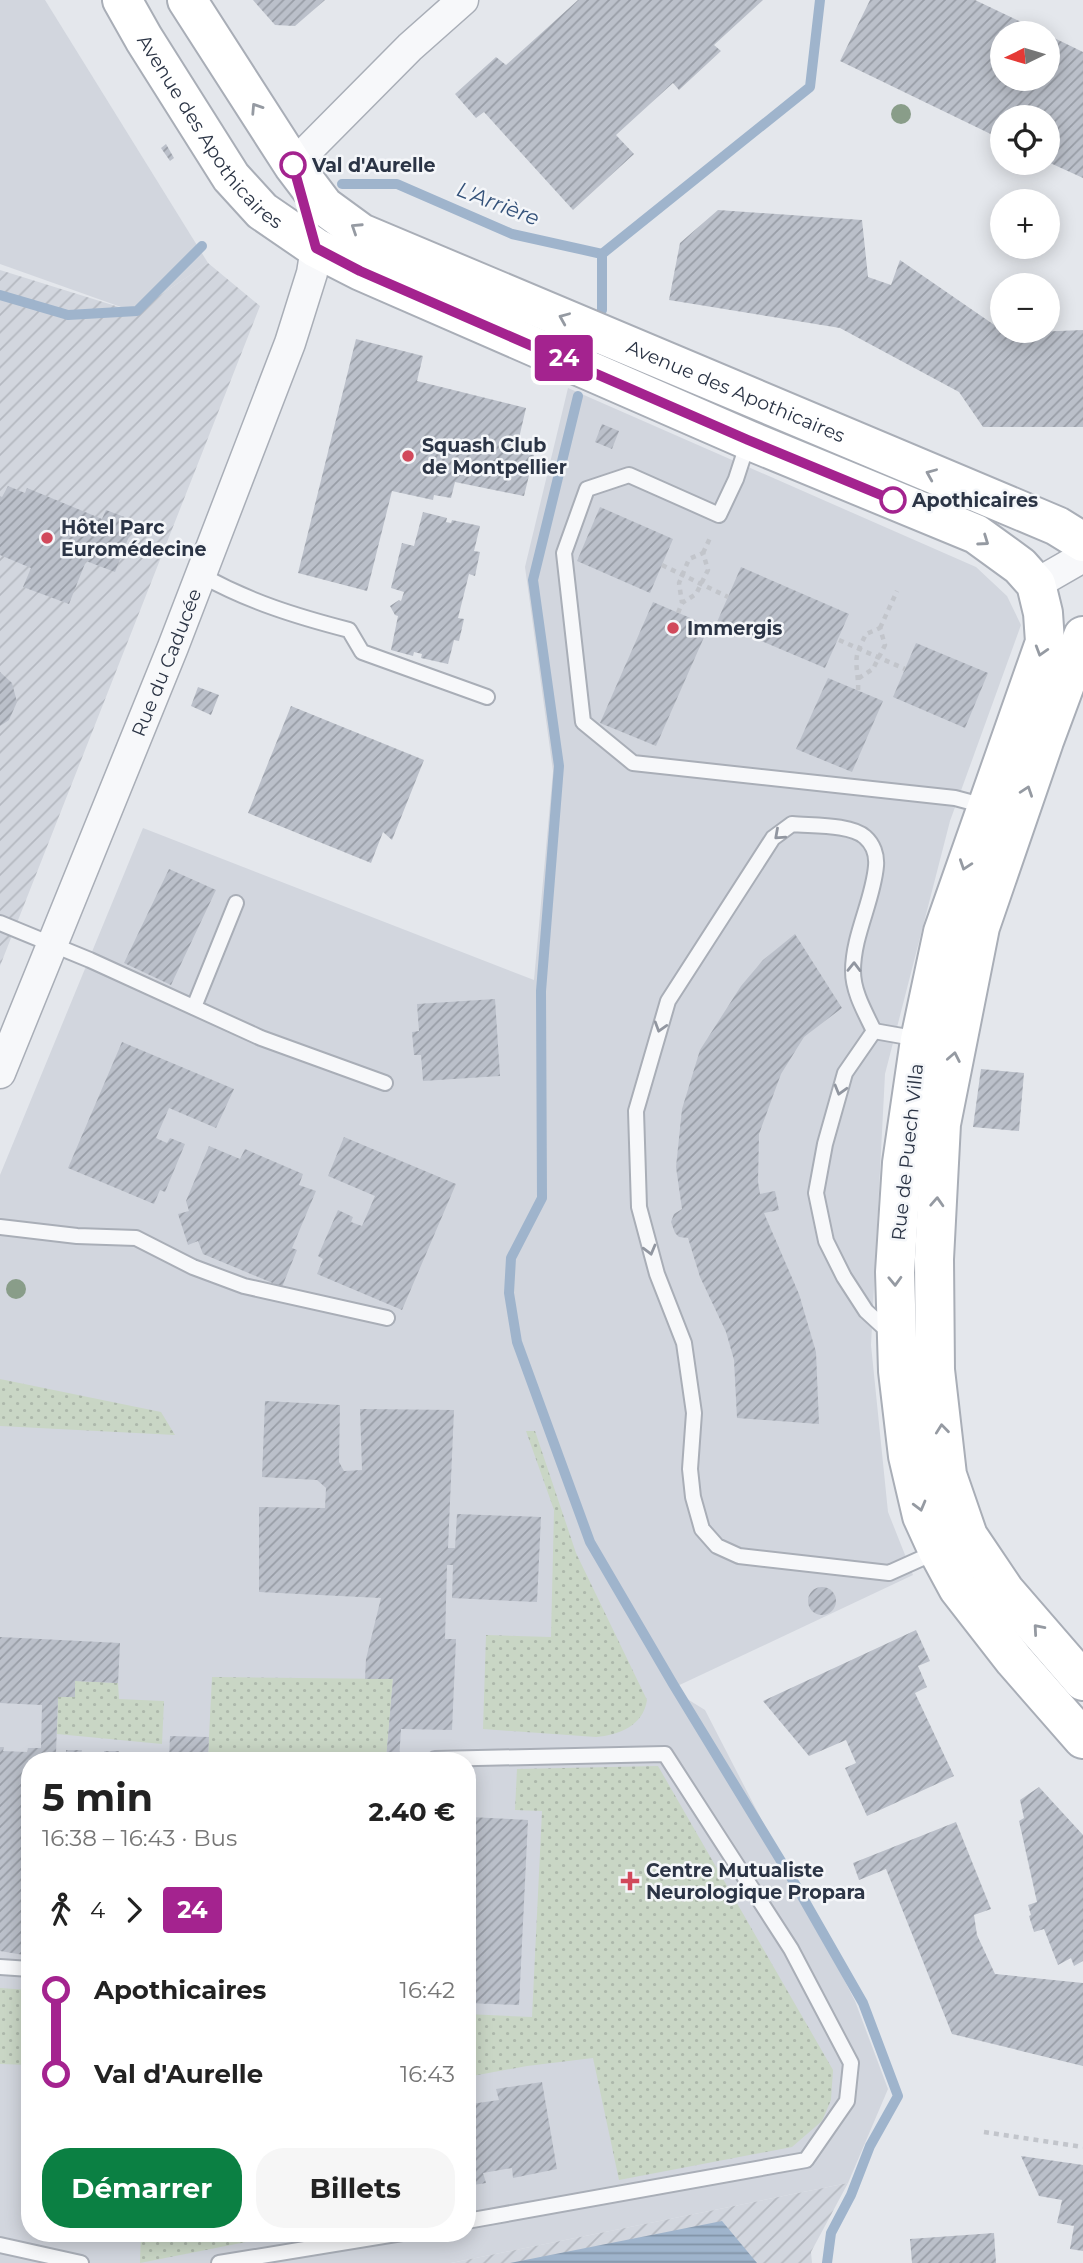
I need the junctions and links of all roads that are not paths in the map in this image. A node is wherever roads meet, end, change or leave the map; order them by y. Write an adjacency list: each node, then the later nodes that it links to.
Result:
1 (122, 0): 5 (main road, Avenue des Apothicaires)
2 (187, 0): 4 (main road, Avenue des Apothicaires, one-way to 2)
3 (463, 0): 4 (street)
4 (293, 165): 5 (main road, Avenue des Apothicaires); 7 (main road, Avenue des Apothicaires, one-way to 4)
5 (316, 248): 6 (main road, Avenue des Apothicaires); 9 (street, Rue du Caducée)
6 (748, 440): 10 (main road, Avenue des Apothicaires, one-way to 10); 13 (lane)
7 (1083, 542)
8 (1083, 557): 10 (street)
9 (201, 575): 12 (lane); 16 (street, Rue du Caducée)
10 (1036, 584): 13 (main road, Rue de Puech Villa, one-way to 13)
11 (1083, 636): 26 (main road, Rue de Puech Villa, one-way to 11)
12 (487, 697)
13 (986, 806): 19 (main road, Rue de Puech Villa, one-way to 19)
14 (236, 902): 17 (lane)
15 (0, 923): 16 (lane)
16 (52, 944): 17 (lane); 20 (street, Rue du Caducée)
17 (194, 1007): 21 (lane)
18 (874, 1031): 19 (lane); 24 (lane, one-way to 24); 25 (lane, one-way to 25)
19 (920, 1040): 24 (main road, Rue de Puech Villa, one-way to 24)
20 (0, 1073)
21 (385, 1083)
22 (0, 1227): 23 (lane)
23 (387, 1318)
24 (898, 1339): 25 (main road, Rue de Puech Villa, one-way to 25)
25 (938, 1551): 27 (main road, Rue de Puech Villa)
26 (1083, 1681)
27 (1083, 1739)
28 (476, 1758): 31 (lane)
29 (0, 1967): 30 (lane)
30 (21, 1968)
31 (476, 2219)
32 (347, 2242): 35 (lane)
33 (0, 2245): 34 (lane)
34 (81, 2263)
35 (219, 2263)

